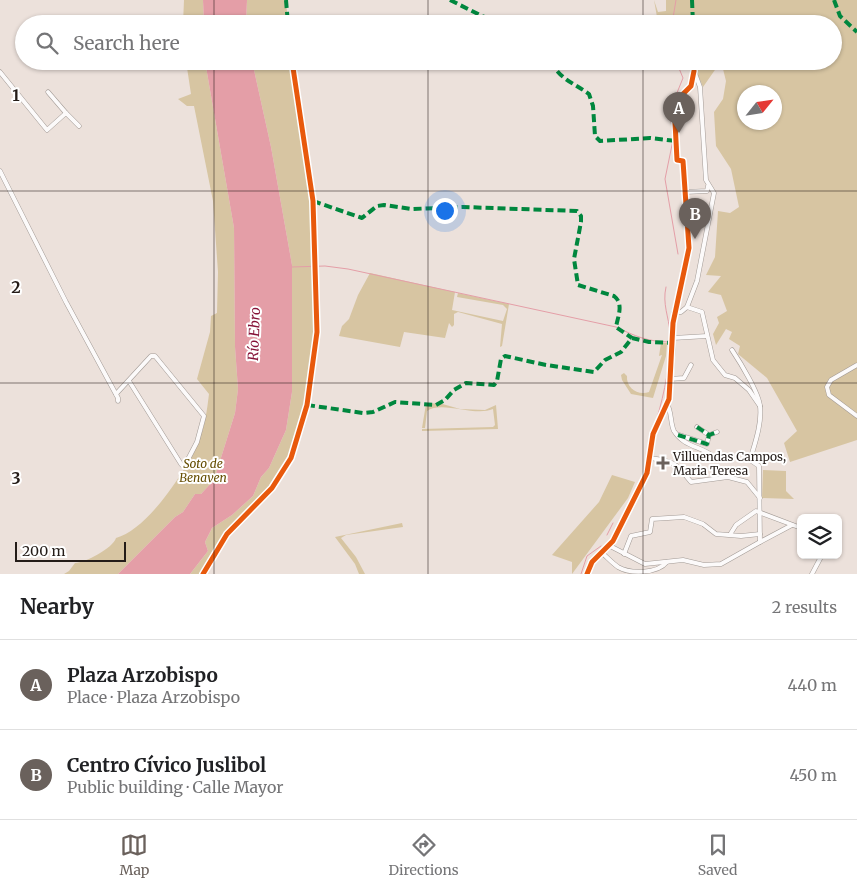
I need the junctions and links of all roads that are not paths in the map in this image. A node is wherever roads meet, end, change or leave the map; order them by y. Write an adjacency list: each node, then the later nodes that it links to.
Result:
1 (0, 72): 3 (street)
2 (48, 92): 3 (street)
3 (66, 113): 4 (street)
4 (79, 126)
5 (0, 171): 17 (street)
6 (708, 186): 7 (street); 7 (street); 8 (street)
7 (685, 192): 9 (street)
8 (687, 307): 9 (street); 10 (street)
9 (674, 313): 11 (street)
10 (707, 336): 11 (street); 20 (street)
11 (673, 340): 15 (street)
12 (732, 350): 20 (street)
13 (857, 365): 21 (street)
14 (691, 366): 15 (street)
15 (670, 379): 19 (street)
16 (129, 381): 16 (street); 17 (street)
17 (116, 394): 18 (street)
18 (118, 401)
19 (667, 404): 24 (street); 27 (street)
20 (760, 407): 28 (street)
21 (857, 416)
22 (697, 428): 25 (street)
23 (718, 432): 25 (street)
24 (678, 435): 25 (street); 26 (street)
25 (708, 435)
26 (713, 456)
27 (650, 458): 28 (street); 35 (street)
28 (760, 498): 29 (street)
29 (760, 512): 30 (street); 32 (street); 33 (street)
30 (792, 525): 31 (street); 34 (street)
31 (797, 527)
32 (732, 533): 33 (street); 37 (street)
33 (760, 534): 34 (street)
34 (760, 542): 39 (street)
35 (610, 546): 36 (street); 37 (street)
36 (602, 553): 39 (street); 40 (street)
37 (624, 554): 39 (street)
38 (820, 559): 41 (street)
39 (667, 562)
40 (586, 574)
41 (812, 574)

